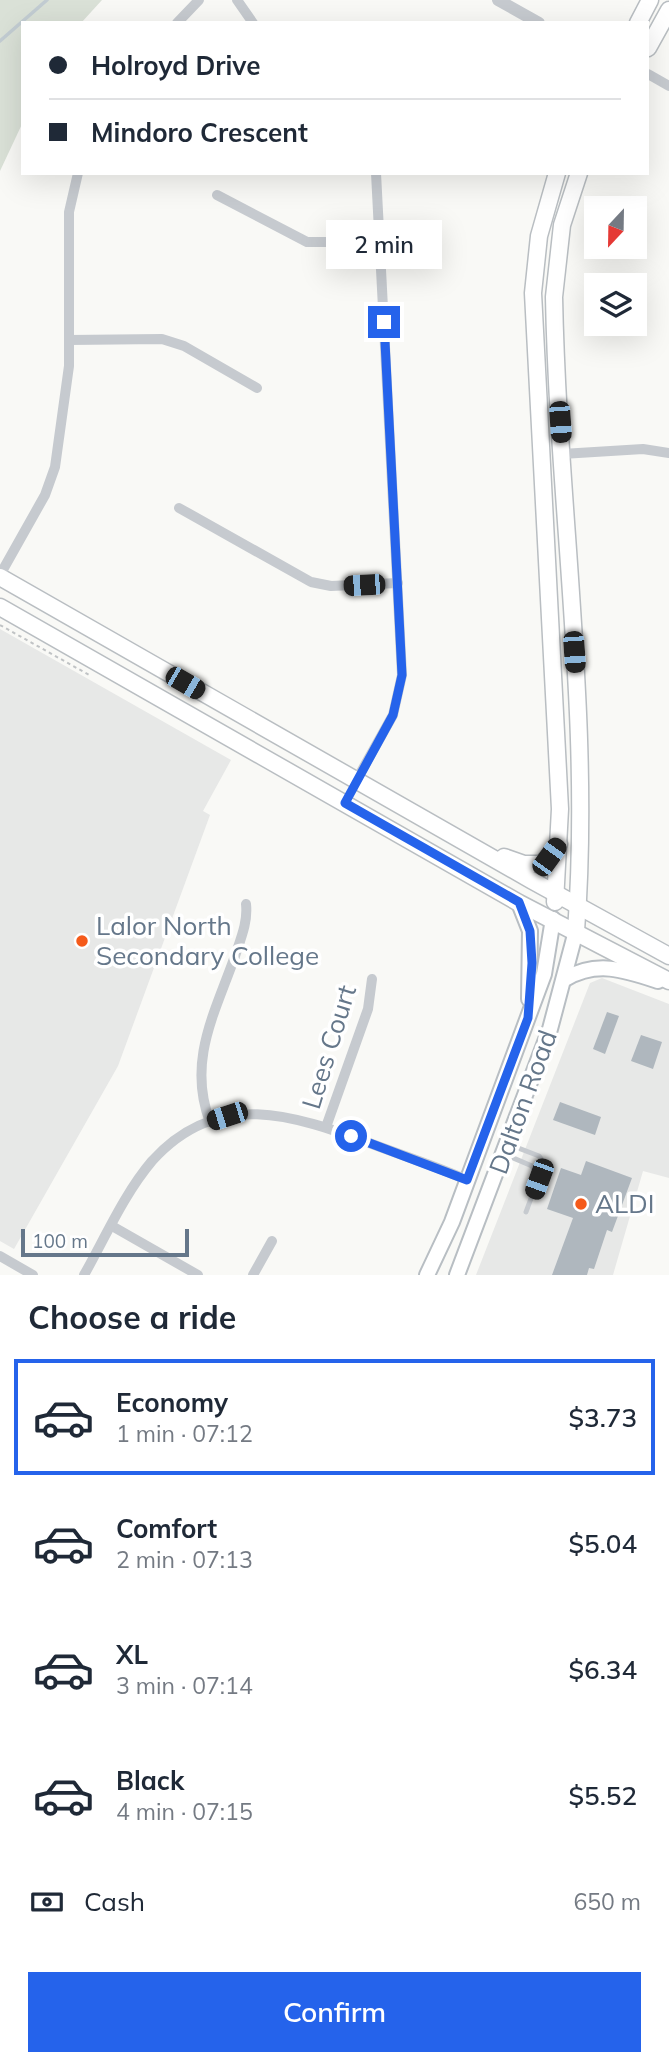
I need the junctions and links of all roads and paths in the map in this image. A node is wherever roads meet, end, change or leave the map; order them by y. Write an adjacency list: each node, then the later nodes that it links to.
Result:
1 (199, 0): 6 (street)
2 (237, 0): 7 (street)
3 (498, 0): 8 (street)
4 (650, 0): 9 (main road)
5 (669, 10): 10 (main road)
6 (179, 21)
7 (252, 21)
8 (536, 21)
9 (639, 21)
10 (649, 46)
11 (649, 75): 12 (street)
12 (669, 86)
13 (78, 175): 19 (street)
14 (376, 175): 18 (street)
15 (556, 175): 23 (main road, Dalton Road)
16 (578, 175): 22 (main road, Dalton Road)
17 (217, 195): 18 (street)
18 (380, 242): 26 (street)
19 (69, 340): 20 (street); 25 (street)
20 (257, 388)
21 (669, 453): 22 (street)
22 (562, 454): 23 (main road); 37 (main road, Dalton Road)
23 (541, 456): 32 (main road, Dalton Road)
24 (179, 508): 26 (street)
25 (0, 576): 30 (main road)
26 (398, 583): 30 (street)
27 (0, 607): 31 (main road)
28 (0, 625): 29 (path)
29 (88, 676)
30 (356, 780): 31 (main road); 33 (main road)
31 (345, 803): 35 (main road)
32 (559, 844): 33 (main road); 34 (main road, Dalton Road)
33 (475, 847): 34 (main road)
34 (555, 894): 37 (main road); 38 (main road, Dalton Road)
35 (519, 902): 38 (main road); 44 (main road)
36 (246, 904): 45 (street)
37 (578, 906): 39 (main road, Dalton Road); 40 (main road)
38 (553, 919): 39 (main road); 44 (main road, Dalton Road)
39 (576, 931): 42 (main road, Dalton Road); 43 (main road)
40 (669, 956)
41 (372, 979): 46 (street, Lees Court)
42 (565, 979): 43 (main road); 47 (main road, Dalton Road)
43 (669, 983)
44 (528, 1018): 49 (main road, Dalton Road)
45 (209, 1122): 46 (street); 52 (street)
46 (326, 1127): 49 (street)
47 (506, 1149): 48 (lane); 48 (lane); 50 (main road, Dalton Road)
48 (539, 1179): 51 (lane)
49 (467, 1180): 50 (main road); 59 (main road, Dalton Road)
50 (491, 1190): 60 (main road, Dalton Road)
51 (527, 1212)
52 (112, 1226): 56 (street); 57 (street)
53 (272, 1241): 58 (street)
54 (0, 1256): 55 (street)
55 (33, 1275)
56 (84, 1275)
57 (198, 1275)
58 (253, 1275)
59 (427, 1275)
60 (457, 1275)

